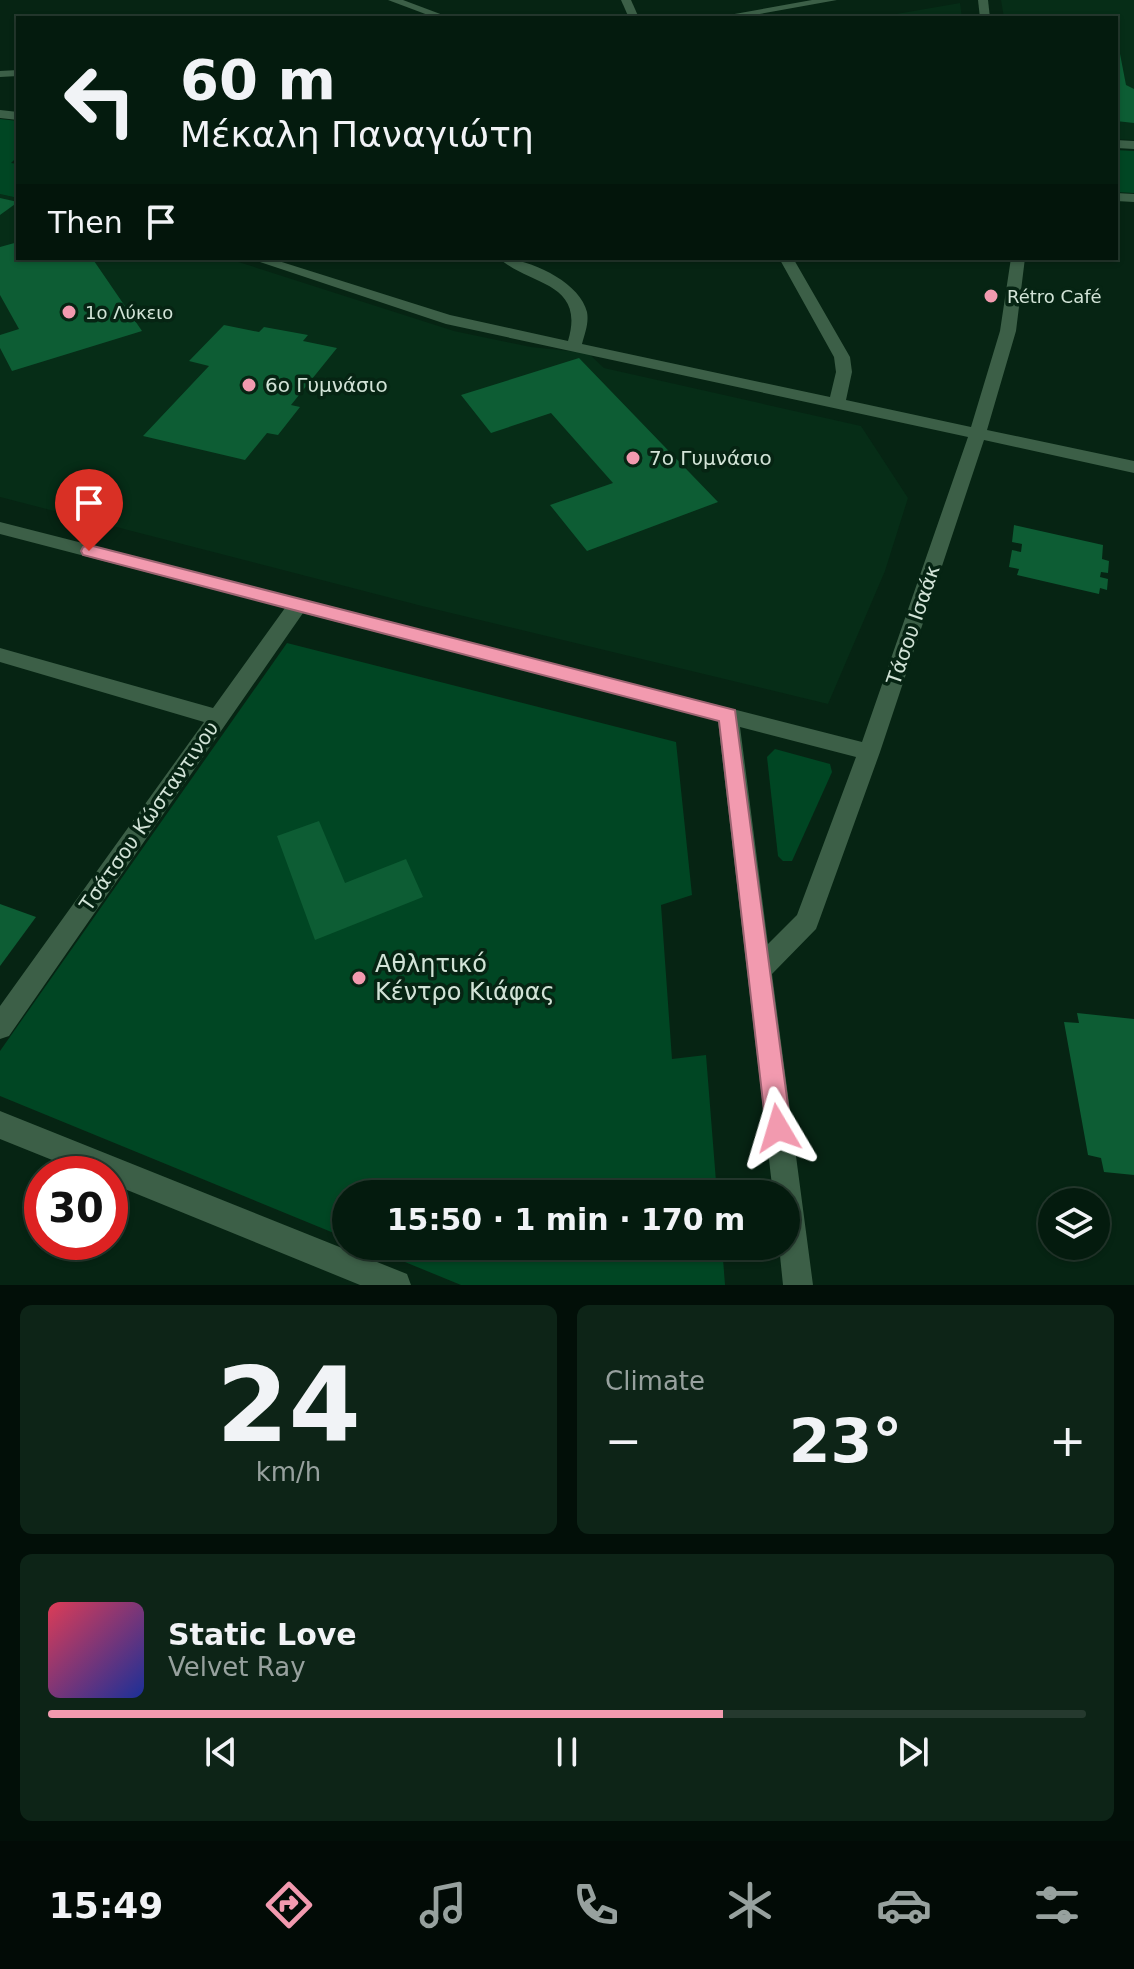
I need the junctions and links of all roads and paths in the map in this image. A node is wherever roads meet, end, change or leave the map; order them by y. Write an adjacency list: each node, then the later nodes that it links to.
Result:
1 (393, 0): 5 (street)
2 (742, 0): 4 (street)
3 (832, 0): 4 (street)
4 (754, 12): 6 (street)
5 (440, 16)
6 (729, 16)
7 (261, 260): 11 (street)
8 (510, 260): 11 (street)
9 (787, 260): 12 (street)
10 (1018, 260): 13 (street, Τάσου Ισαάκ)
11 (574, 346): 12 (street)
12 (837, 402): 13 (street)
13 (978, 433): 14 (street); 20 (street, Τάσου Ισαάκ)
14 (1134, 467)
15 (0, 528): 16 (street)
16 (298, 605): 18 (street); 19 (street, Τσάτσου Κώσταντινου)
17 (0, 655): 19 (street)
18 (728, 716): 20 (street); 21 (street)
19 (219, 718): 22 (street, Τσάτσου Κώσταντινου)
20 (869, 752): 21 (street, Τάσου Ισαάκ)
21 (759, 970): 25 (street)
22 (0, 1027)
23 (0, 1125): 24 (street)
24 (396, 1285)
25 (798, 1285)

